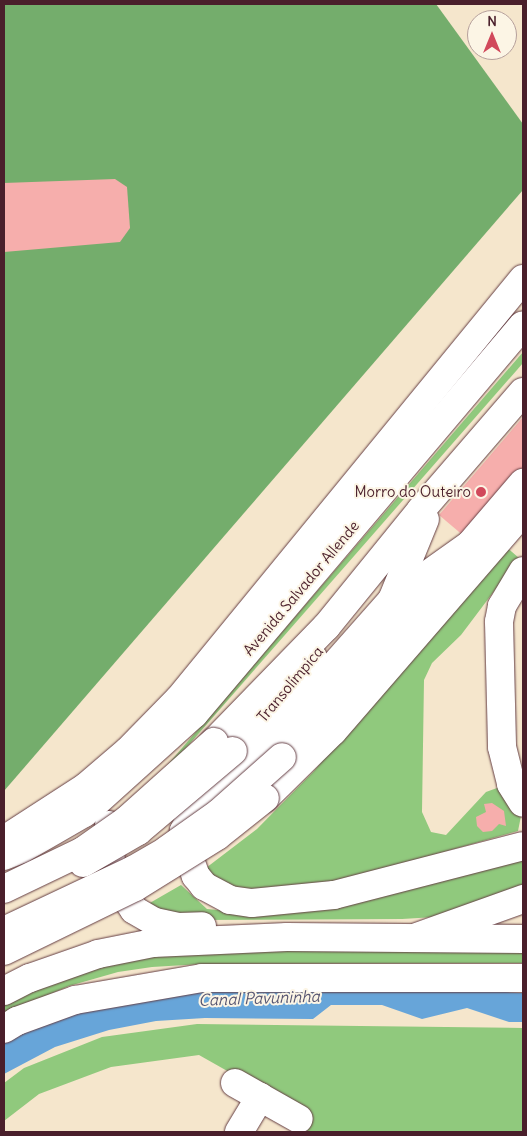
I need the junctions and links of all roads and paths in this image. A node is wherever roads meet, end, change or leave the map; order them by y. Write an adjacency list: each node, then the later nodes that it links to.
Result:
1 (523, 279): 14 (main road)
2 (523, 325): 11 (main road, Avenida Salvador Allende)
3 (523, 392): 12 (main road)
4 (523, 404): 7 (main road, Transolímpica)
5 (523, 483): 8 (main road)
6 (523, 512): 24 (main road, bridge)
7 (425, 520): 10 (main road); 12 (main road, Transolímpica)
8 (471, 544): 10 (main road); 20 (main road, bridge)
9 (523, 571): 13 (main road)
10 (392, 600): 15 (main road)
11 (194, 714): 16 (main road); 21 (main road)
12 (223, 746): 17 (main road, bridge); 19 (main road, Transolímpica, bridge)
13 (523, 804)
14 (4, 840)
15 (523, 846)
16 (4, 856)
17 (4, 889)
18 (523, 899): 23 (main road)
19 (4, 903)
20 (4, 931)
21 (271, 938): 23 (main road); 26 (main road)
22 (523, 939): 23 (main road)
23 (409, 940)
24 (4, 951)
25 (523, 978): 27 (main road)
26 (4, 991)
27 (4, 1029)
28 (235, 1083): 29 (main road)
29 (260, 1097): 30 (main road); 31 (main road)
30 (299, 1119)
31 (239, 1132)

